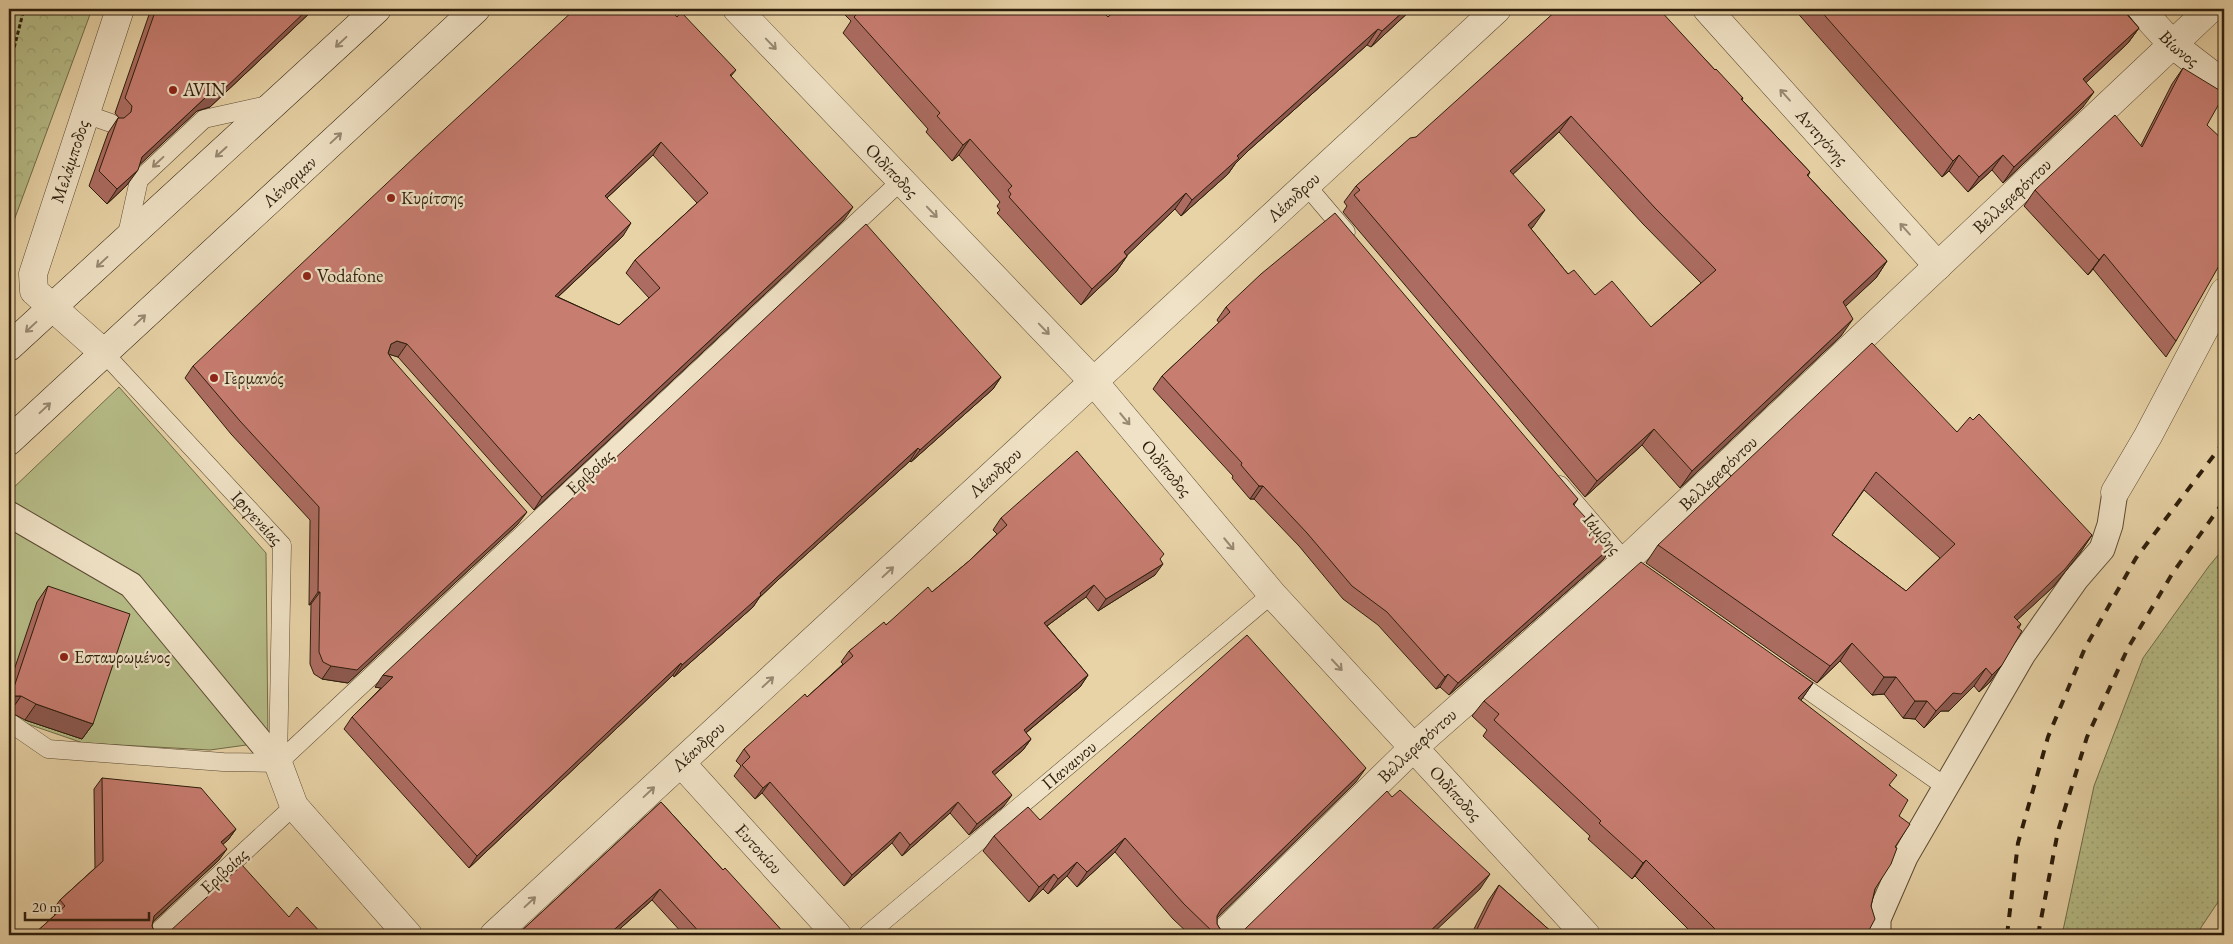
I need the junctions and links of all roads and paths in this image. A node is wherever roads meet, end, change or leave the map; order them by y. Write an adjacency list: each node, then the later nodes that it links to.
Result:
1 (24, 9): 11 (path)
2 (120, 9): 14 (street, Μελάμποδος)
3 (377, 9): 13 (street, one-way to 13)
4 (476, 9): 24 (street, Λένορμαν, one-way to 4)
5 (737, 9): 16 (street, Οιδίποδος, one-way to 16)
6 (1497, 9): 17 (street, Λέανδρου)
7 (1707, 9): 20 (street, Αντιγόνης, one-way to 7)
8 (2140, 9): 10 (street, Βίωνος)
9 (2210, 9): 10 (street, Βελλερεφόντου)
10 (2172, 44): 12 (street, Βίωνος); 20 (street, Βελλερεφόντου)
11 (9, 59)
12 (2224, 84)
13 (275, 103): 18 (street, one-way to 18); 18 (lane, one-way to 18)
14 (85, 114): 15 (lane); 22 (street, Μελάμποδος)
15 (111, 123)
16 (902, 180): 25 (street, Οιδίποδος, one-way to 25); 31 (lane, Εριβοίας)
17 (1306, 185): 19 (lane); 25 (street, Λέανδρου)
18 (126, 239): 22 (street, one-way to 22)
19 (1357, 245)
20 (1938, 266): 32 (street, Βελλερεφόντου)
21 (2224, 292): 28 (street)
22 (53, 307): 23 (street, one-way to 23); 24 (street)
23 (9, 347)
24 (104, 353): 26 (street, Λένορμαν, one-way to 24); 38 (lane, Ιφιγενείας)
25 (1094, 382): 34 (street, Οιδίποδος, one-way to 34); 39 (street, Λέανδρου, one-way to 25)
26 (9, 441)
27 (1548, 471): 32 (lane, Ιάμβης)
28 (2115, 492): 40 (street)
29 (520, 510): 31 (lane)
30 (9, 514): 38 (street, Ιφιγενείας)
31 (533, 525): 38 (lane, Εριβοίας)
32 (1625, 561): 33 (lane, Ιάμβης); 37 (street, Βελλερεφόντου)
33 (1649, 578)
34 (1272, 594): 37 (street, Οιδίποδος, one-way to 37); 46 (lane, Παναινου)
35 (1778, 669): 40 (lane)
36 (9, 722): 38 (lane)
37 (1413, 748): 47 (street, Βελλερεφόντου); 48 (street, Οιδίποδος)
38 (278, 763): 41 (street, Ιφιγενείας)
39 (681, 763): 44 (street, Λέανδρου, one-way to 39); 45 (street, Ευτοκίου)
40 (1946, 787): 49 (street)
41 (294, 806): 42 (lane, Εριβοίας); 43 (street, Ιφιγενείας)
42 (154, 935)
43 (408, 935)
44 (494, 935)
45 (837, 935)
46 (866, 935)
47 (1222, 935)
48 (1586, 935)
49 (1878, 935)

